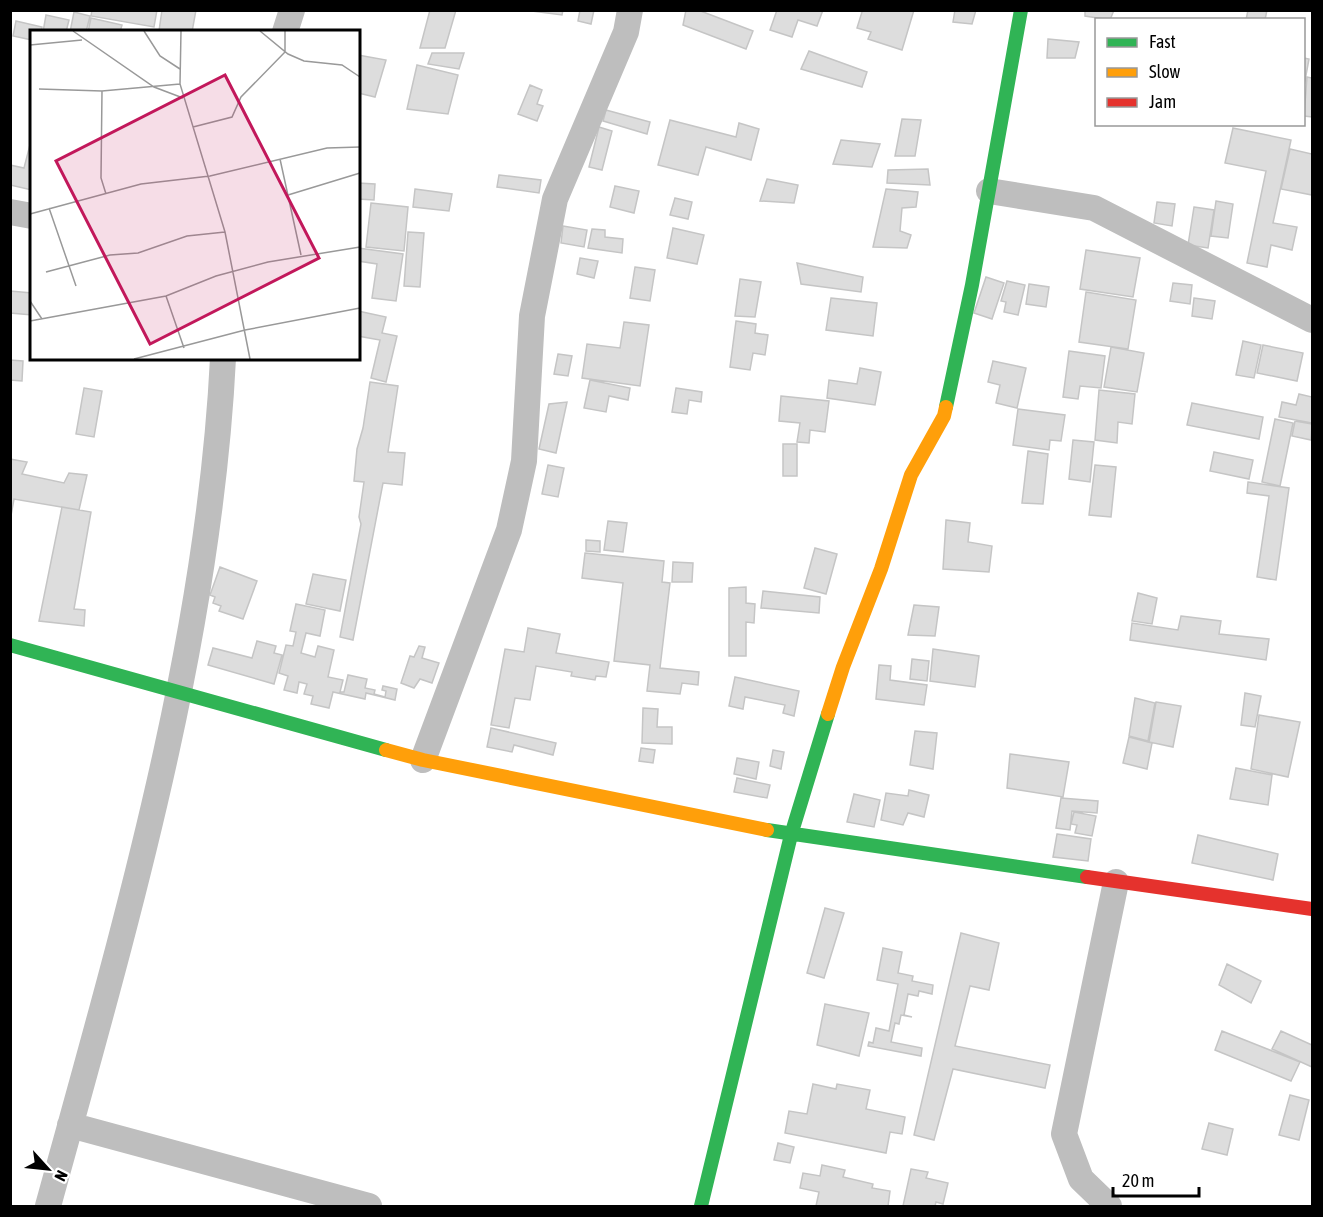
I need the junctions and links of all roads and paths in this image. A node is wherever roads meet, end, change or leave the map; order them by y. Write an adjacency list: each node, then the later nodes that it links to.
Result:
1 (292, 10): 4 (street)
2 (630, 10): 12 (street)
3 (1021, 10): 5 (street)
4 (286, 30)
5 (989, 191): 8 (street); 13 (street)
6 (10, 212): 7 (street)
7 (30, 216)
8 (1312, 320)
9 (223, 360): 11 (street)
10 (10, 645): 11 (street)
11 (177, 692): 12 (street); 16 (street)
12 (423, 760): 13 (street)
13 (791, 835): 14 (street); 19 (street)
14 (1116, 882): 15 (street); 20 (street)
15 (1312, 909)
16 (70, 1125): 17 (street); 18 (street)
17 (48, 1206)
18 (369, 1206)
19 (701, 1206)
20 (1109, 1206)

